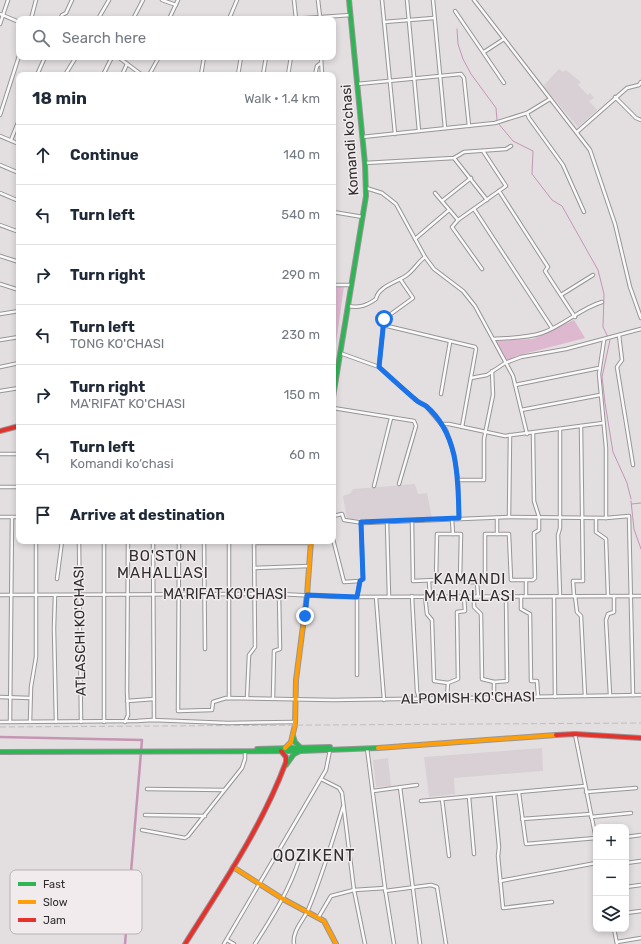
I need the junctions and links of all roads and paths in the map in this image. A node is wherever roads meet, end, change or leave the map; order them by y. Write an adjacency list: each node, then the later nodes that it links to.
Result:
1 (8, 0): 18 (street)
2 (36, 0): 20 (street)
3 (72, 0): 21 (street)
4 (109, 0): 22 (street)
5 (143, 0): 23 (street)
6 (162, 0): 16 (street)
7 (178, 0): 16 (street)
8 (237, 0): 25 (street)
9 (294, 0): 26 (street)
10 (318, 0): 27 (street)
11 (349, 0): 19 (main road, Komandi ko‘chasi)
12 (382, 0): 32 (street)
13 (407, 0): 30 (street)
14 (433, 0): 29 (street)
15 (474, 0): 34 (street)
16 (176, 5): 24 (street)
17 (456, 11): 35 (street)
18 (1, 15): 31 (street); 33 (street)
19 (351, 15): 28 (street); 65 (main road, Komandi ko‘chasi)
20 (32, 16)
21 (62, 16)
22 (100, 16)
23 (135, 16)
24 (170, 16)
25 (229, 16)
26 (297, 16)
27 (318, 16)
28 (336, 16)
29 (434, 18): 30 (street); 60 (street)
30 (409, 20): 32 (street); 61 (street)
31 (16, 21)
32 (384, 22): 62 (street)
33 (0, 24)
34 (504, 39): 35 (street); 67 (street)
35 (484, 52): 64 (street)
36 (18, 60): 69 (street)
37 (44, 60): 48 (street)
38 (74, 60): 49 (street)
39 (111, 60): 50 (street)
40 (122, 60): 47 (street)
41 (156, 60): 53 (street)
42 (204, 60): 54 (street)
43 (240, 60): 55 (street)
44 (266, 60): 56 (street)
45 (291, 60): 57 (street)
46 (321, 63): 58 (street); 59 (street)
47 (127, 64): 51 (street); 52 (street)
48 (38, 72)
49 (67, 72)
50 (105, 72)
51 (123, 72)
52 (138, 72)
53 (150, 72)
54 (202, 72)
55 (238, 72)
56 (264, 72)
57 (289, 72)
58 (316, 72)
59 (322, 72)
60 (441, 77): 61 (street); 71 (street); 73 (street)
61 (415, 79): 62 (street); 74 (street)
62 (389, 81): 65 (street); 76 (street)
63 (641, 82): 66 (street)
64 (504, 83)
65 (357, 84): 78 (main road, Komandi ko‘chasi)
66 (615, 97): 70 (street); 75 (street)
67 (550, 99): 68 (street); 75 (street)
68 (527, 113): 71 (street); 98 (street)
69 (0, 115)
70 (641, 120)
71 (469, 126): 73 (street)
72 (16, 128): 79 (street)
73 (445, 128): 74 (street)
74 (419, 131): 76 (street)
75 (577, 132): 120 (street)
76 (395, 134): 78 (street)
77 (0, 136): 79 (street)
78 (362, 138): 84 (main road, Komandi ko‘chasi)
79 (11, 140): 80 (street)
80 (16, 142)
81 (511, 146): 82 (street)
82 (483, 151): 83 (street); 89 (street)
83 (454, 158): 84 (street); 87 (street)
84 (365, 164): 88 (main road, Komandi ko‘chasi)
85 (0, 165): 86 (street)
86 (16, 172)
87 (471, 178): 93 (street); 94 (street)
88 (366, 188): 99 (main road, Komandi ko‘chasi); 103 (street)
89 (499, 191): 93 (street); 114 (street)
90 (435, 192): 94 (street)
91 (0, 193): 92 (street)
92 (16, 200)
93 (487, 200): 95 (street)
94 (442, 201): 96 (street)
95 (474, 209): 100 (street); 122 (street)
96 (449, 210): 100 (street); 103 (street)
97 (336, 212): 99 (street)
98 (584, 212)
99 (363, 217): 112 (main road, Komandi ko‘chasi)
100 (458, 220): 107 (street)
101 (0, 225): 102 (street)
102 (16, 231)
103 (415, 239): 105 (street)
104 (0, 256): 106 (street)
105 (425, 257): 109 (street); 126 (street)
106 (16, 261)
107 (482, 269)
108 (593, 275): 114 (street)
109 (400, 279): 116 (street); 121 (street)
110 (0, 284): 113 (street)
111 (336, 285): 112 (street)
112 (351, 285): 116 (main road, Komandi ko‘chasi)
113 (16, 289)
114 (561, 295): 119 (street)
115 (602, 302): 119 (street)
116 (348, 306): 130 (main road, Komandi ko‘chasi)
117 (16, 311): 118 (street)
118 (0, 314)
119 (575, 317): 122 (street)
120 (641, 318)
121 (383, 325): 129 (street); 134 (street)
122 (552, 328): 126 (street)
123 (641, 329): 124 (street)
124 (619, 335): 128 (street); 160 (street)
125 (16, 337): 127 (street)
126 (493, 339): 131 (street)
127 (0, 340)
128 (604, 340): 131 (street); 135 (street)
129 (450, 342): 138 (street); 142 (street)
130 (340, 353): 134 (street); 137 (main road, Komandi ko‘chasi)
131 (505, 363): 136 (street); 139 (street)
132 (16, 364): 133 (street)
133 (0, 367)
134 (379, 367): 148 (street)
135 (599, 368): 139 (street); 143 (street)
136 (492, 371): 138 (street); 154 (street)
137 (336, 373)
138 (471, 378): 151 (street)
139 (515, 385): 145 (street)
140 (16, 389): 141 (street)
141 (0, 392)
142 (441, 394)
143 (600, 395): 145 (street); 147 (street)
144 (336, 409): 146 (street)
145 (521, 410): 156 (street)
146 (391, 418): 162 (street); 163 (street)
147 (603, 423): 149 (street); 177 (street)
148 (441, 424): 151 (street); 161 (street)
149 (581, 426): 152 (street); 172 (street)
150 (16, 427): 153 (main road)
151 (462, 427): 154 (street)
152 (560, 429): 155 (street); 175 (street)
153 (0, 431)
154 (485, 432): 157 (street); 161 (street)
155 (533, 433): 156 (street); 171 (street)
156 (527, 434): 157 (street)
157 (510, 435): 170 (street)
158 (0, 454): 159 (street)
159 (16, 454)
160 (633, 465)
161 (458, 480): 173 (street)
162 (399, 484)
163 (374, 486)
164 (0, 487): 165 (street)
165 (16, 487)
166 (336, 515): 180 (street)
167 (0, 517): 168 (street)
168 (12, 517): 169 (street); 211 (street)
169 (16, 517)
170 (509, 517): 171 (street); 174 (street)
171 (539, 517): 175 (street); 200 (street)
172 (582, 517): 175 (street); 176 (street); 228 (street)
173 (459, 518): 174 (street); 178 (street)
174 (497, 518): 183 (street)
175 (560, 518): 227 (street)
176 (596, 518): 177 (street); 229 (street)
177 (606, 518): 231 (street)
178 (452, 519): 179 (street); 182 (street)
179 (412, 521): 181 (street); 201 (street)
180 (361, 522): 181 (street); 199 (street)
181 (387, 522): 235 (street)
182 (453, 534): 201 (street); 202 (street)
183 (497, 534): 200 (street); 202 (street)
184 (36, 544): 212 (street)
185 (62, 544): 198 (street)
186 (79, 544): 214 (street, ATLASCHI KO'CHASI)
187 (104, 544): 215 (street)
188 (128, 544): 203 (street)
189 (153, 544): 204 (street)
190 (179, 544): 205 (street)
191 (204, 544): 206 (street)
192 (229, 544): 207 (street)
193 (254, 544): 197 (street)
194 (311, 544): 196 (main road)
195 (334, 544): 199 (street)
196 (310, 566): 197 (street); 216 (main road)
197 (254, 568): 208 (street)
198 (57, 579)
199 (360, 581): 233 (street)
200 (526, 581): 225 (street)
201 (429, 582): 219 (street)
202 (477, 582): 222 (street)
203 (128, 594): 204 (street, MA'RIFAT KO'CHASI); 215 (street, MA'RIFAT KO'CHASI); 258 (street)
204 (153, 594): 205 (street, MA'RIFAT KO'CHASI); 255 (street)
205 (178, 594): 206 (street, MA'RIFAT KO'CHASI); 249 (street)
206 (204, 594): 207 (street, MA'RIFAT KO'CHASI); 236 (street)
207 (229, 594): 208 (street, MA'RIFAT KO'CHASI); 249 (street)
208 (254, 594): 209 (street, MA'RIFAT KO'CHASI); 250 (street)
209 (279, 594): 216 (street, MA'RIFAT KO'CHASI); 251 (street)
210 (0, 595): 211 (street, MA'RIFAT KO'CHASI)
211 (10, 595): 212 (street, MA'RIFAT KO'CHASI); 245 (street)
212 (36, 595): 213 (street, MA'RIFAT KO'CHASI); 248 (street)
213 (55, 595): 214 (street, MA'RIFAT KO'CHASI); 263 (street)
214 (79, 595): 215 (street, MA'RIFAT KO'CHASI); 264 (street, ATLASCHI KO'CHASI)
215 (104, 595): 265 (street)
216 (307, 595): 233 (street, MA'RIFAT KO'CHASI); 256 (main road)
217 (412, 596): 218 (street, MA'RIFAT KO'CHASI); 235 (street, MA'RIFAT KO'CHASI); 252 (street)
218 (425, 596): 219 (street, MA'RIFAT KO'CHASI); 239 (street)
219 (430, 596): 220 (street, MA'RIFAT KO'CHASI)
220 (464, 596): 221 (street, MA'RIFAT KO'CHASI); 239 (street)
221 (474, 596): 222 (street, MA'RIFAT KO'CHASI); 238 (street)
222 (478, 596): 223 (street, MA'RIFAT KO'CHASI)
223 (506, 596): 224 (street, MA'RIFAT KO'CHASI); 238 (street)
224 (521, 596): 225 (street, MA'RIFAT KO'CHASI); 246 (street)
225 (526, 596): 226 (street, MA'RIFAT KO'CHASI)
226 (554, 596): 227 (street, MA'RIFAT KO'CHASI); 247 (street)
227 (560, 596): 228 (street, MA'RIFAT KO'CHASI)
228 (574, 596): 229 (street, MA'RIFAT KO'CHASI); 243 (street)
229 (608, 596): 230 (street, MA'RIFAT KO'CHASI)
230 (614, 596): 231 (street, MA'RIFAT KO'CHASI); 241 (street)
231 (632, 596): 232 (street, MA'RIFAT KO'CHASI); 242 (street)
232 (641, 596)
233 (357, 597): 234 (street, MA'RIFAT KO'CHASI); 237 (street)
234 (376, 597): 235 (street, MA'RIFAT KO'CHASI); 257 (street)
235 (389, 597)
236 (205, 649)
237 (357, 675)
238 (494, 682): 254 (street)
239 (448, 683): 253 (street)
240 (641, 694): 242 (street, ALPOMISH KO'CHASI)
241 (610, 695): 242 (street, ALPOMISH KO'CHASI); 243 (street, ALPOMISH KO'CHASI)
242 (633, 695)
243 (585, 696): 247 (street, ALPOMISH KO'CHASI)
244 (0, 697): 245 (street)
245 (11, 697): 248 (street); 261 (street)
246 (538, 697): 247 (street, ALPOMISH KO'CHASI); 254 (street, ALPOMISH KO'CHASI)
247 (555, 697)
248 (30, 698): 262 (street)
249 (229, 698): 250 (street, ALPOMISH KO'CHASI)
250 (247, 698): 251 (street, ALPOMISH KO'CHASI)
251 (273, 698): 256 (street, ALPOMISH KO'CHASI)
252 (419, 698): 253 (street, ALPOMISH KO'CHASI); 257 (street, ALPOMISH KO'CHASI)
253 (447, 698): 254 (street, ALPOMISH KO'CHASI)
254 (494, 698)
255 (154, 699): 258 (street); 259 (street)
256 (296, 700): 257 (street, ALPOMISH KO'CHASI); 267 (main road)
257 (384, 700)
258 (128, 701): 266 (street)
259 (154, 720): 266 (street); 267 (street)
260 (0, 722): 261 (street)
261 (10, 722): 262 (street)
262 (30, 722): 263 (street)
263 (56, 722): 264 (street)
264 (81, 722): 265 (street)
265 (104, 722): 266 (street)
266 (125, 722)
267 (295, 722): 269 (main road)
268 (575, 734): 270 (main road); 271 (main road); 281 (street)
269 (293, 735): 273 (main road); 274 (main road)
270 (641, 738)
271 (435, 744): 272 (main road); 273 (main road)
272 (367, 748): 275 (main road); 286 (street)
273 (301, 749): 274 (main road); 275 (main road); 278 (main road)
274 (283, 750): 276 (main road); 278 (main road)
275 (330, 750): 279 (street)
276 (243, 751): 277 (main road); 285 (street)
277 (0, 752)
278 (282, 773): 310 (main road)
279 (321, 779): 293 (street); 312 (street)
280 (417, 785): 282 (street)
281 (585, 786): 287 (street); 288 (street)
282 (400, 787): 286 (street); 315 (street)
283 (636, 788): 287 (street)
284 (147, 789): 285 (street)
285 (225, 790): 297 (street)
286 (373, 791): 316 (street)
287 (586, 792): 296 (street)
288 (519, 793): 289 (street); 298 (street)
289 (494, 795): 290 (street); 311 (street)
290 (469, 797): 291 (street); 304 (street)
291 (442, 799): 292 (street); 305 (street)
292 (420, 801)
293 (344, 805): 317 (street); 320 (street)
294 (631, 813): 296 (street)
295 (145, 815): 297 (street)
296 (591, 815): 298 (street); 299 (street)
297 (205, 816): 300 (street)
298 (522, 819): 303 (street)
299 (593, 825)
300 (142, 830)
301 (641, 835): 302 (street)
302 (629, 837)
303 (593, 839)
304 (474, 854)
305 (449, 856)
306 (300, 860): 318 (street)
307 (641, 861): 308 (street)
308 (629, 863)
309 (593, 864): 311 (street)
310 (233, 867): 312 (main road); 329 (main road)
311 (500, 881): 319 (street)
312 (259, 884): 318 (main road); 326 (street)
313 (641, 885): 314 (street)
314 (629, 887)
315 (412, 888): 316 (street); 337 (street); 338 (street)
316 (385, 889): 317 (street); 336 (street)
317 (354, 890): 323 (street); 335 (street)
318 (283, 899): 320 (main road); 332 (street)
319 (552, 902)
320 (307, 911): 323 (main road); 333 (street)
321 (641, 911): 322 (street)
322 (629, 913)
323 (318, 918): 334 (main road)
324 (615, 932): 327 (street)
325 (641, 938): 327 (street); 328 (street)
326 (226, 940): 330 (street); 331 (street)
327 (617, 943)
328 (641, 943)
329 (186, 944)
330 (224, 944)
331 (234, 944)
332 (255, 944)
333 (294, 944)
334 (336, 944)
335 (365, 944)
336 (394, 944)
337 (420, 944)
338 (446, 944)

